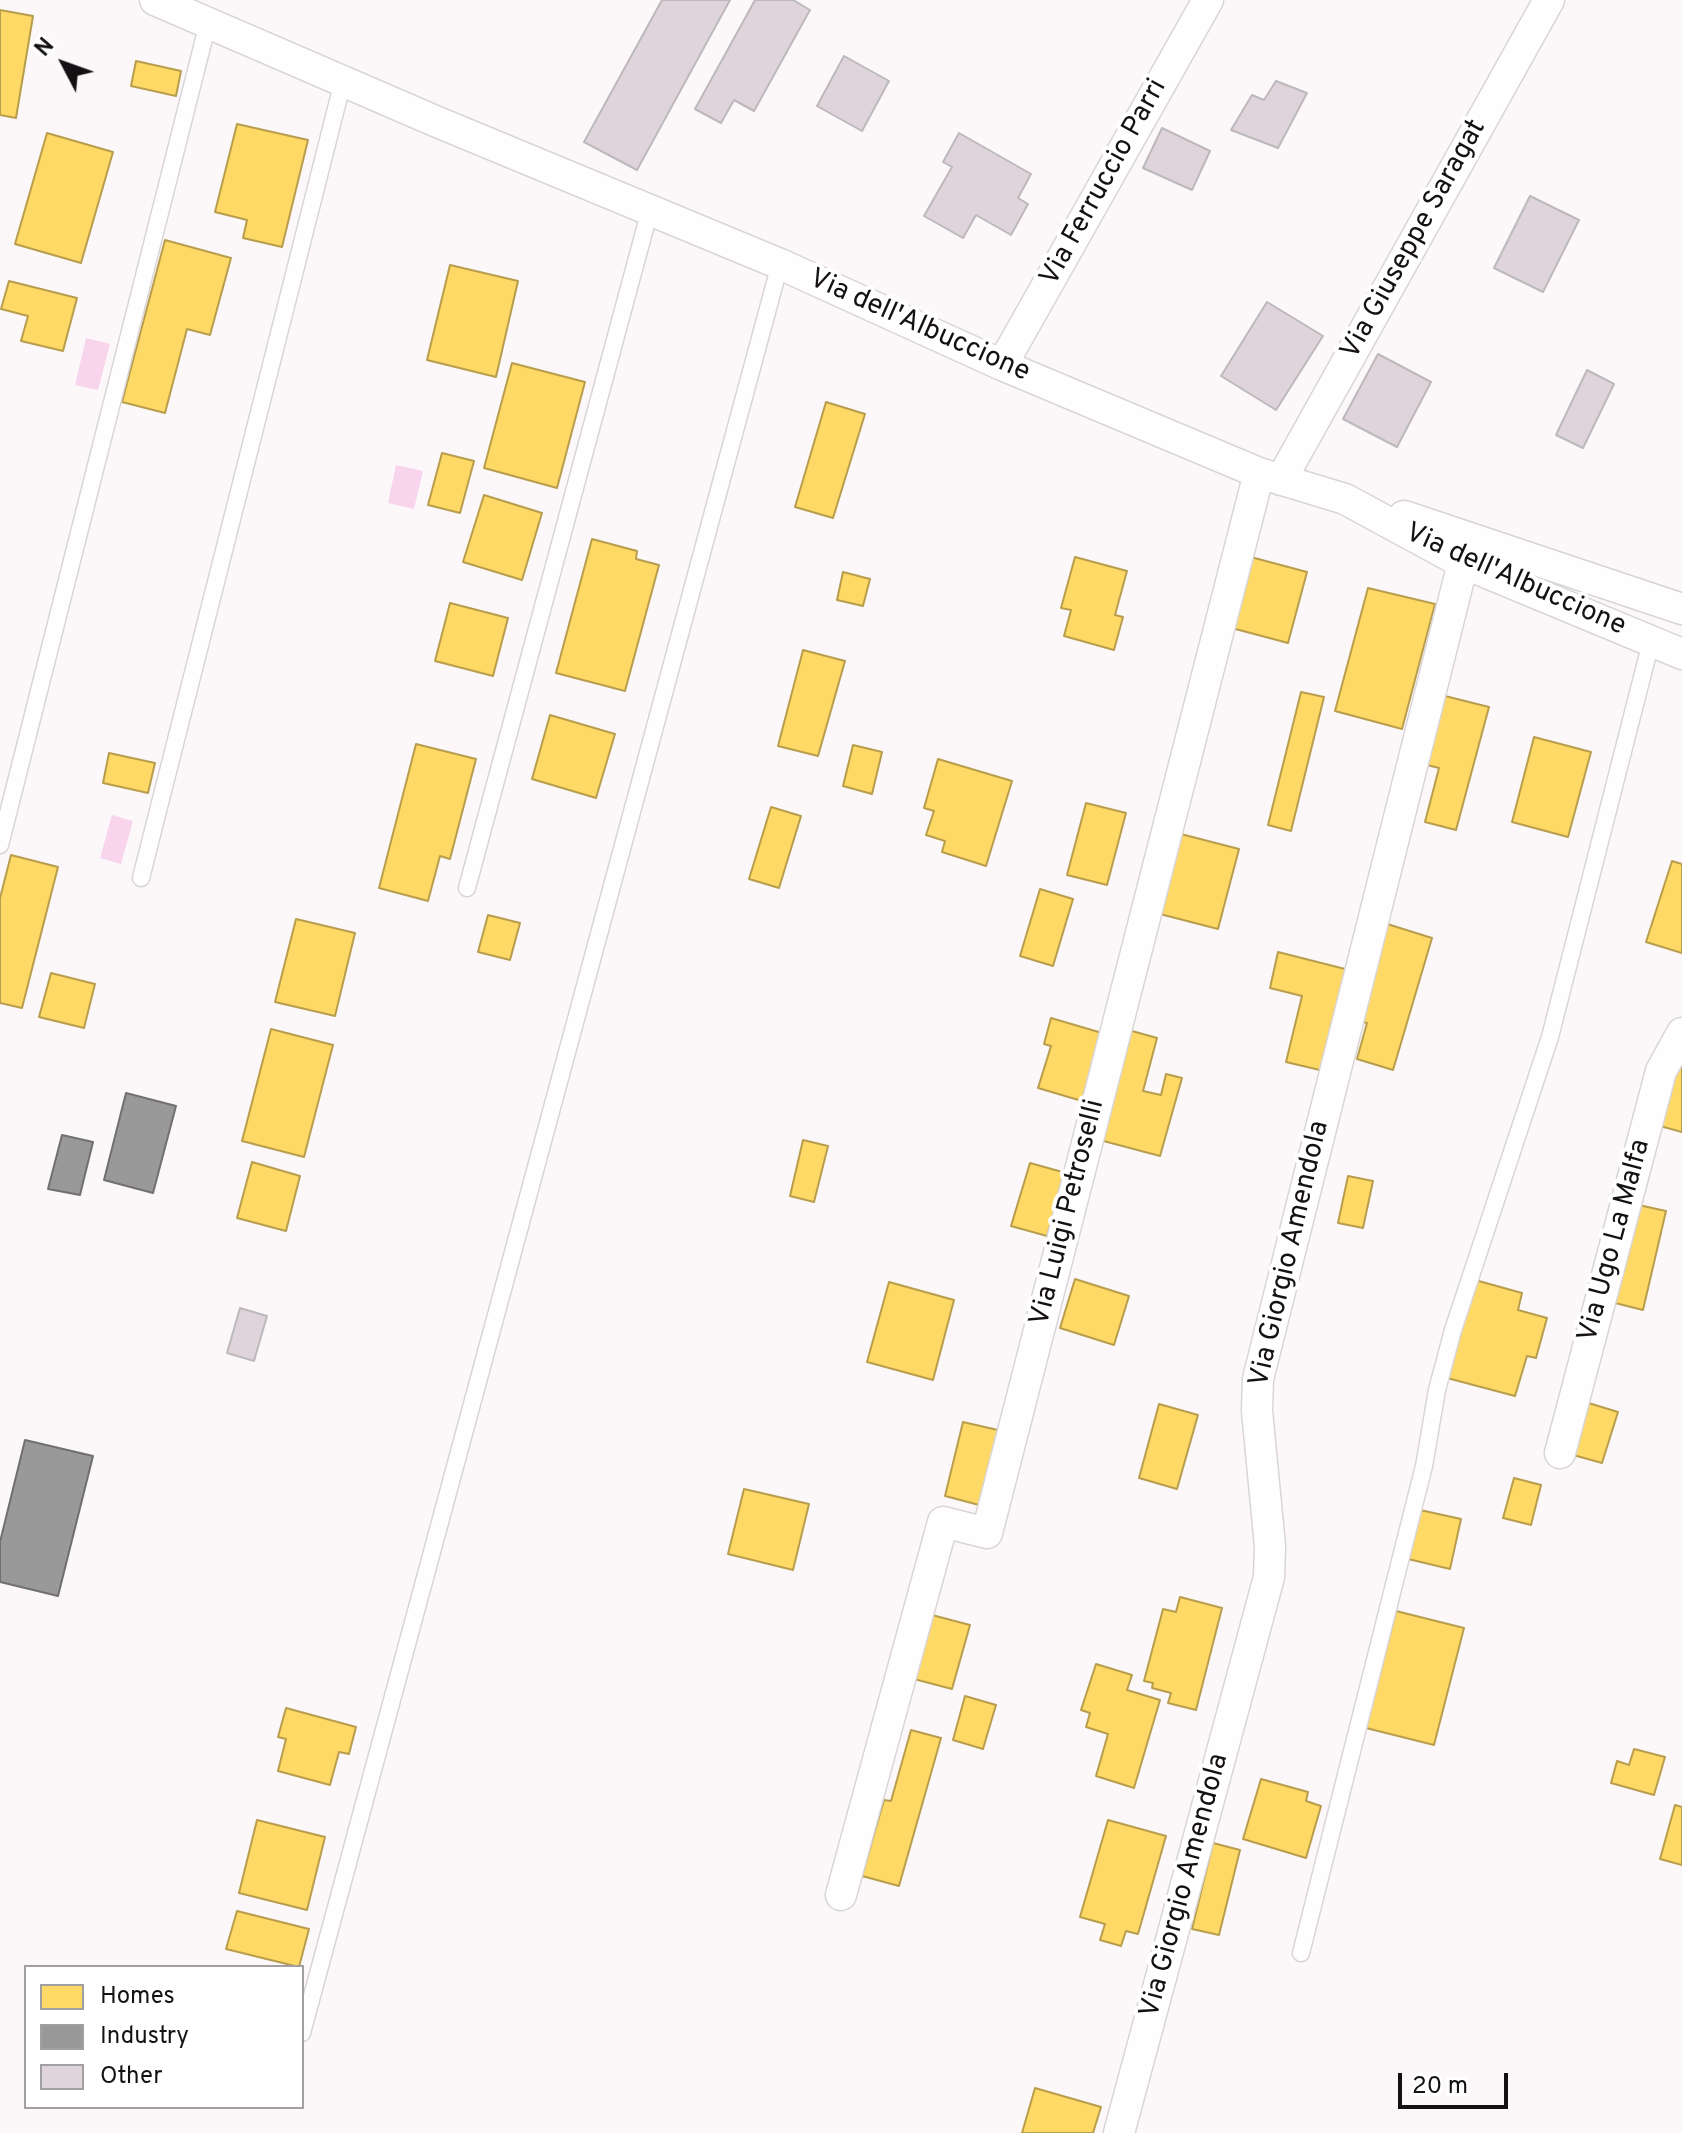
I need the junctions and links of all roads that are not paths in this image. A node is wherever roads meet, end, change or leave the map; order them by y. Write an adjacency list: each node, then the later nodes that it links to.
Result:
1 (155, 0): 4 (street, Via dell'Albuccione)
2 (1208, 0): 8 (street, Via Ferruccio Parri)
3 (1549, 0): 9 (street, Via Giuseppe Saragat)
4 (208, 23): 5 (street, Via dell'Albuccione); 15 (lane)
5 (343, 81): 6 (street, Via dell'Albuccione); 16 (lane)
6 (650, 210): 7 (street, Via dell'Albuccione); 17 (lane)
7 (780, 264): 8 (street, Via dell'Albuccione); 22 (lane)
8 (1002, 365): 9 (street, Via dell'Albuccione)
9 (1270, 477): 10 (street, Via dell'Albuccione); 20 (street, Via Luigi Petroselli)
10 (1345, 499): 11 (street, Via dell'Albuccione); 12 (street)
11 (1463, 563): 13 (street, Via dell'Albuccione); 23 (street, Via Giorgio Amendola)
12 (1682, 609)
13 (1651, 642): 14 (street, Via dell'Albuccione); 21 (lane)
14 (1682, 654)
15 (0, 845)
16 (141, 878)
17 (467, 888)
18 (1682, 1033): 19 (street, Via Ugo La Malfa)
19 (1560, 1453)
20 (841, 1895)
21 (1301, 1953)
22 (304, 2026)
23 (1119, 2133)

